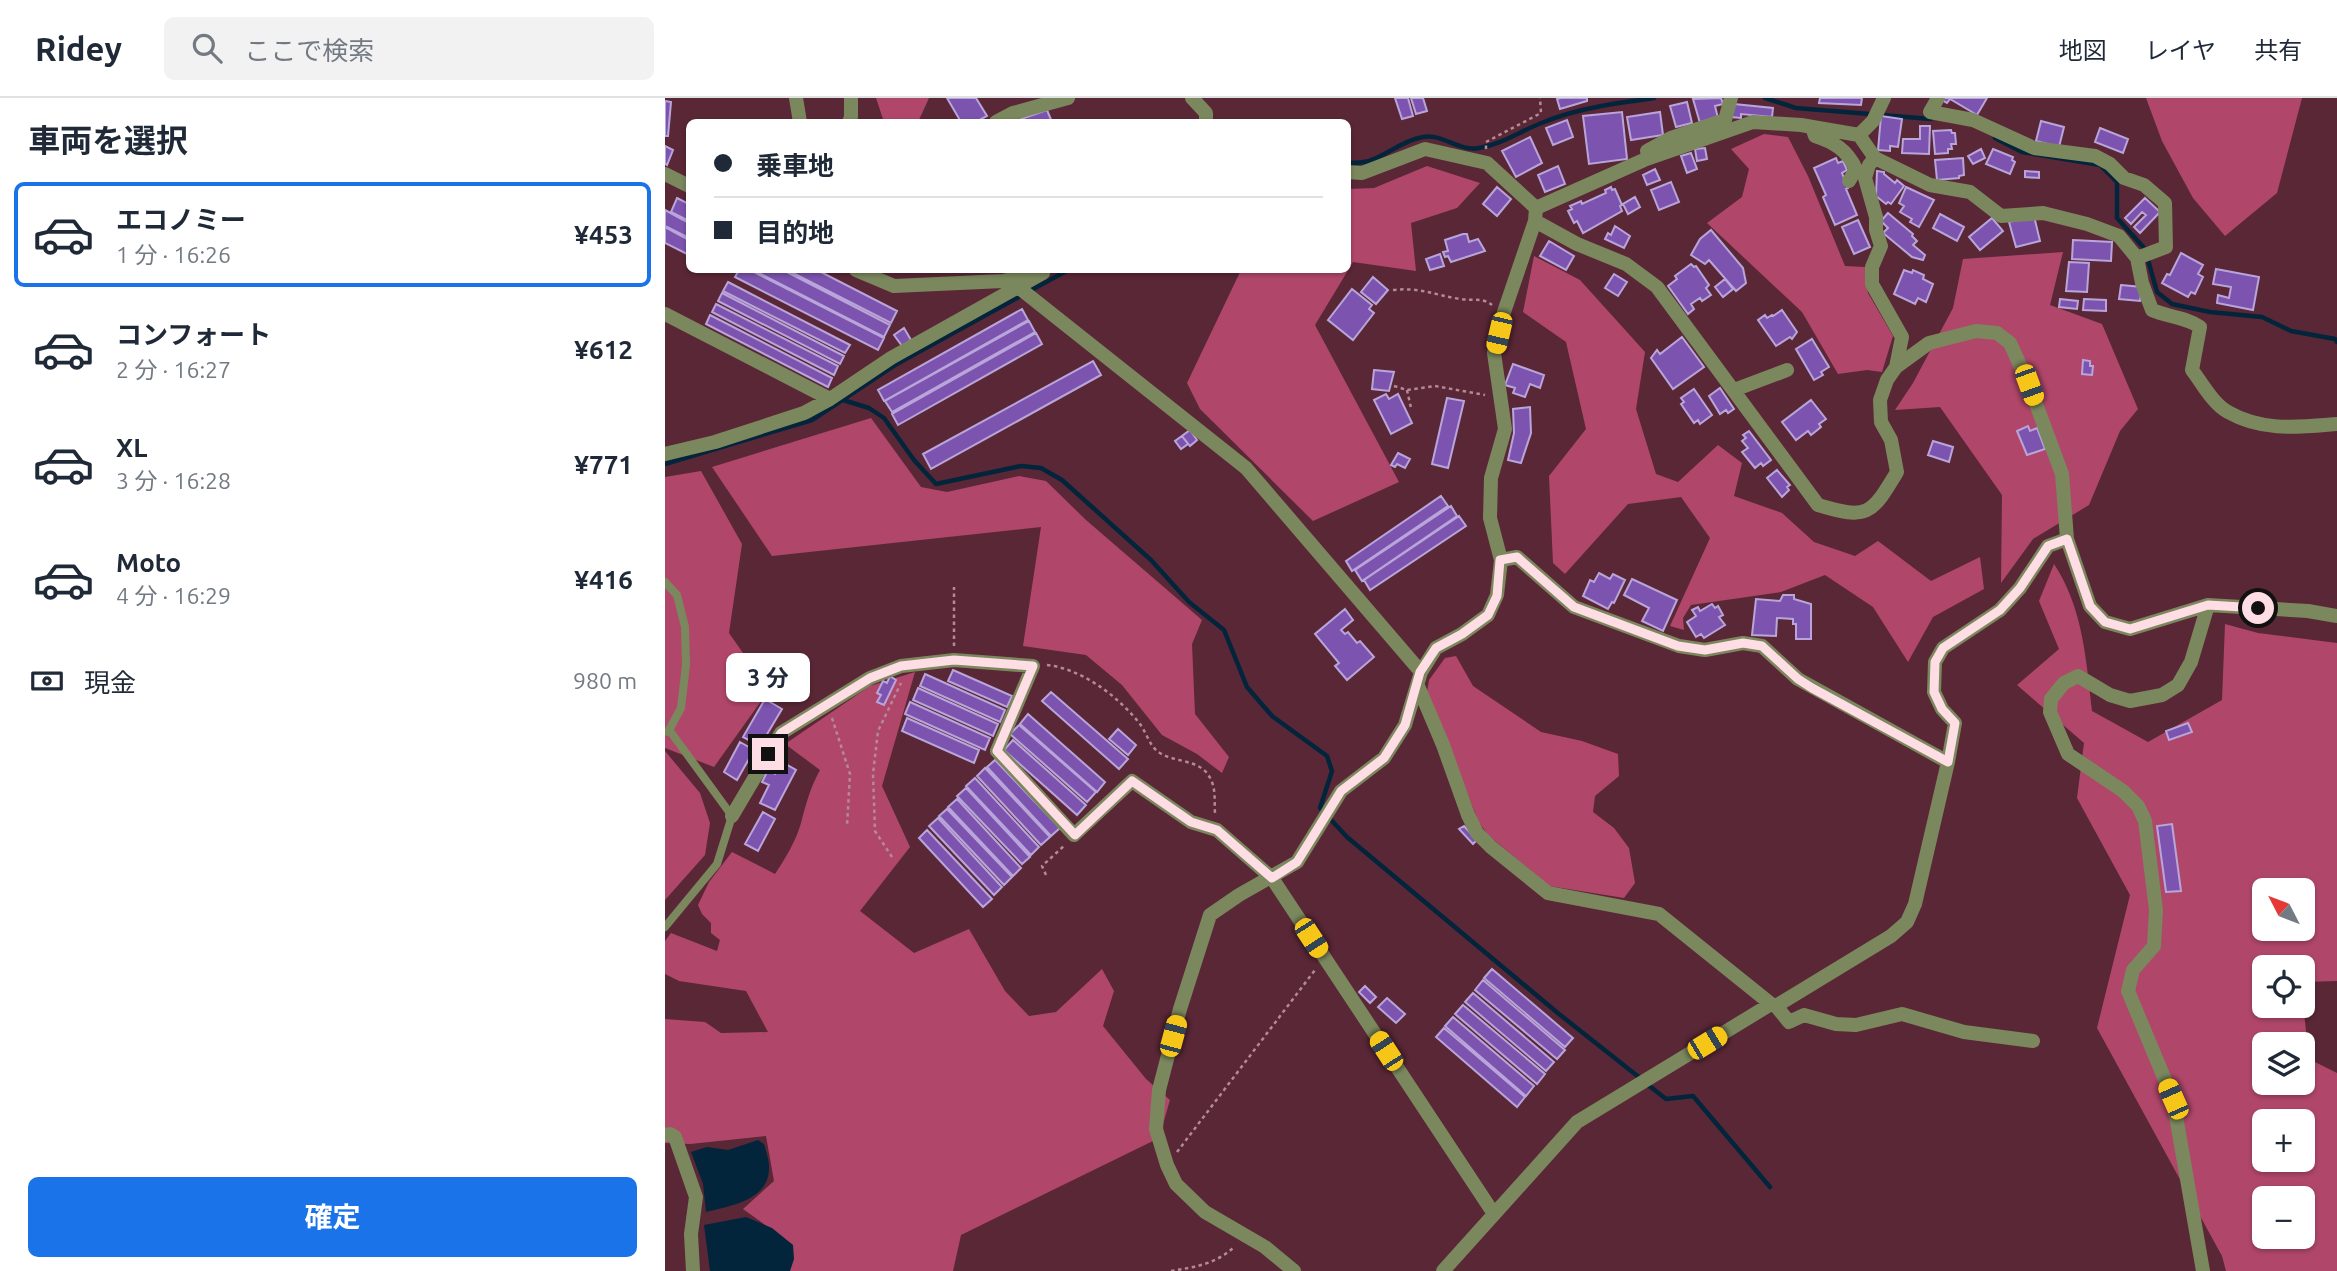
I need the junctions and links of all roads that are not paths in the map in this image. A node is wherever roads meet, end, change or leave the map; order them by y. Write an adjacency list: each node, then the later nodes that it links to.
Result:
1 (796, 98): 8 (street)
2 (851, 98): 9 (street)
3 (1068, 98): 10 (street)
4 (1192, 98): 11 (street)
5 (1731, 98): 15 (street)
6 (1884, 98): 13 (street)
7 (1938, 98): 21 (street)
8 (800, 119)
9 (850, 119)
10 (1002, 119)
11 (1206, 119)
12 (1812, 127): 13 (street); 15 (street); 18 (street)
13 (1859, 135): 14 (street)
14 (1875, 158): 21 (street); 27 (street)
15 (1644, 160): 20 (street)
16 (1351, 172): 20 (street)
17 (665, 174): 19 (street)
18 (1849, 181)
19 (686, 184)
20 (1535, 215): 29 (street); 34 (street)
21 (2137, 258): 31 (street)
22 (867, 273): 23 (street)
23 (1036, 273)
24 (1041, 273): 25 (street)
25 (1017, 287): 30 (street); 38 (street)
26 (665, 314): 30 (street)
27 (1896, 368): 29 (street); 33 (street)
28 (1787, 370): 29 (street)
29 (1734, 390)
30 (830, 399): 32 (street)
31 (2337, 424)
32 (665, 454)
33 (2067, 539): 36 (street); 40 (street)
34 (1500, 560): 38 (street); 40 (street)
35 (665, 582): 39 (lane)
36 (2208, 605): 37 (street); 51 (street)
37 (2337, 616)
38 (1419, 679): 42 (street); 44 (street)
39 (667, 732): 41 (lane)
40 (1948, 762): 44 (street)
41 (732, 816): 42 (street); 43 (lane)
42 (1272, 878): 47 (street); 49 (street)
43 (665, 927)
44 (1774, 1005): 45 (street); 47 (street)
45 (2033, 1041)
46 (665, 1135): 48 (street)
47 (1494, 1214): 50 (street)
48 (693, 1271)
49 (1294, 1271)
50 (1443, 1271)
51 (2203, 1271)

